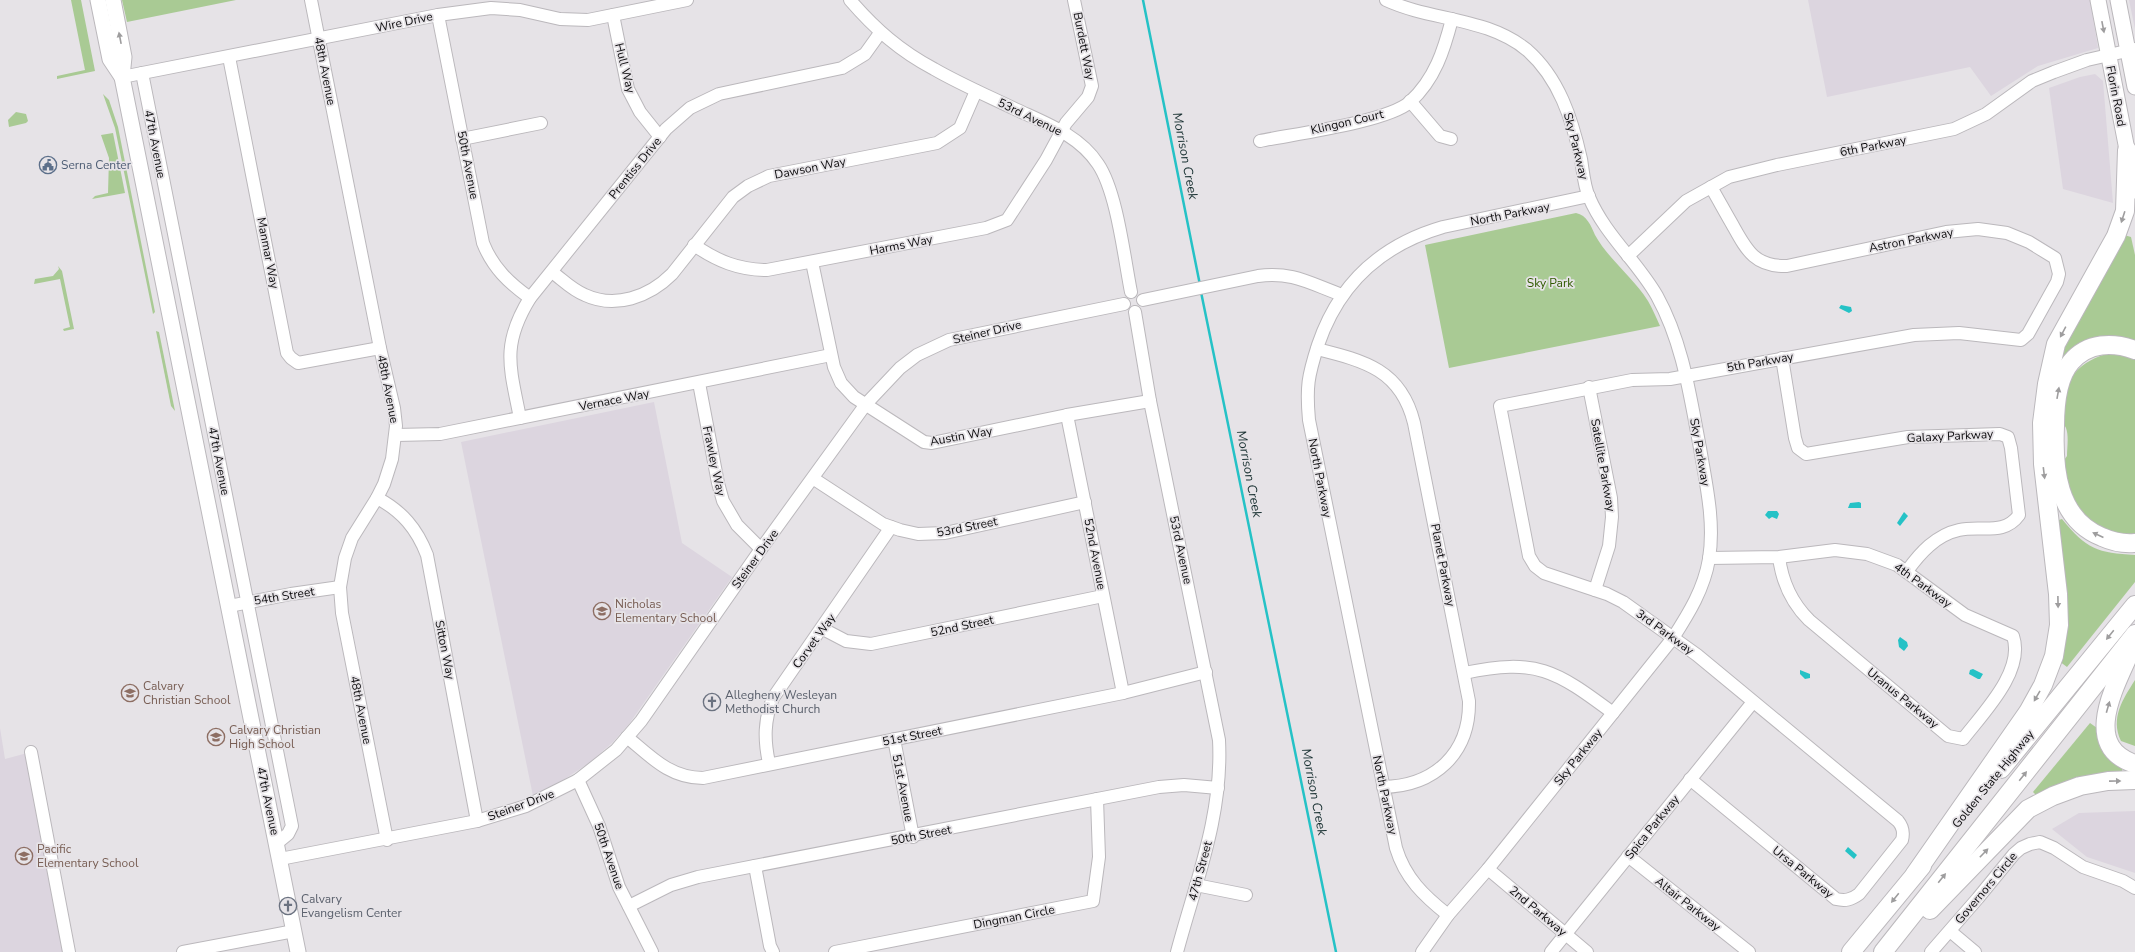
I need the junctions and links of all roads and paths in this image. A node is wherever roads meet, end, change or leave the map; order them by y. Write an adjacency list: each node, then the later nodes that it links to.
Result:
1 (98, 0): 20 (main road, 47th Avenue)
2 (113, 0): 20 (main road, 47th Avenue, one-way to 2)
3 (311, 0): 15 (street, 48th Avenue)
4 (687, 0): 12 (street, Wire Drive)
5 (850, 0): 14 (street, 53rd Avenue)
6 (1074, 0): 25 (street, Burdett Way)
7 (1386, 0): 13 (street, Sky Parkway)
8 (2098, 0): 17 (main road, Florin Road, one-way to 17)
9 (2118, 0): 16 (main road, Florin Road)
10 (491, 4): 11 (street, Wire Drive); 12 (street, Wire Drive)
11 (438, 15): 15 (street, Wire Drive); 27 (street, 50th Avenue)
12 (613, 15): 26 (street, Hull Way)
13 (1452, 19): 23 (street, Klingon Court); 33 (street, Sky Parkway)
14 (880, 33): 22 (street, 53rd Avenue); 26 (street, Prentiss Drive)
15 (319, 39): 18 (street, Wire Drive); 45 (street, 48th Avenue)
16 (2131, 50): 17 (street, 6th Parkway); 21 (main road, Florin Road)
17 (2108, 54): 30 (main road, Florin Road); 31 (street, 6th Parkway)
18 (229, 57): 19 (street, Wire Drive); 45 (street, Manmar Way)
19 (142, 73): 20 (street, Wire Drive); 71 (street, 47th Avenue)
20 (122, 77): 73 (main road, 47th Avenue)
21 (2135, 87)
22 (976, 91): 25 (street, 53rd Avenue); 34 (street, Dawson Way)
23 (1410, 101): 28 (street); 29 (street, Klingon Court)
24 (541, 123): 27 (street)
25 (1062, 130): 36 (street, Harms Way); 38 (street, 53rd Avenue)
26 (660, 137): 37 (street, Prentiss Drive)
27 (462, 139): 40 (street, 50th Avenue)
28 (1451, 139)
29 (1260, 141)
30 (2127, 150): 32 (main road, Florin Road); 104 (highway, one-way to 104)
31 (1711, 187): 35 (street, 6th Parkway); 44 (street, Astron Parkway)
32 (2135, 191)
33 (1589, 196): 35 (street, Sky Parkway); 39 (street, North Parkway)
34 (694, 245): 36 (street, Harms Way); 37 (street, Dawson Way)
35 (1628, 256): 50 (street, Sky Parkway)
36 (812, 262): 48 (street, Austin Way)
37 (552, 272): 40 (street, Prentiss Drive)
38 (1131, 292): 41 (street); 42 (street)
39 (1342, 295): 41 (street); 46 (street, North Parkway)
40 (530, 298): 57 (street, Prentiss Drive)
41 (1143, 300): 43 (street)
42 (1124, 304): 43 (street); 54 (street, Steiner Drive)
43 (1135, 312): 53 (street, 53rd Avenue)
44 (2021, 340): 49 (street, 5th Parkway)
45 (380, 348): 58 (street, 48th Avenue)
46 (1317, 349): 80 (street, Planet Parkway); 92 (street, North Parkway)
47 (2135, 350): 63 (highway, one-way to 47)
48 (831, 355): 51 (street, Vernace Way); 54 (street, Austin Way)
49 (1782, 358): 50 (street, 5th Parkway); 67 (street, Galaxy Parkway)
50 (1686, 376): 52 (street, 5th Parkway); 66 (street, Sky Parkway)
51 (699, 383): 57 (street, Vernace Way); 64 (street, Frawley Way)
52 (1589, 387): 55 (street, 5th Parkway); 69 (street, Satellite Parkway)
53 (1150, 401): 56 (street, Austin Way); 79 (street, 53rd Avenue)
54 (866, 404): 56 (street, Austin Way); 59 (street, Steiner Drive)
55 (1500, 406): 69 (street, 3rd Parkway)
56 (1067, 415): 61 (street, 52nd Avenue)
57 (520, 418): 58 (street, Vernace Way)
58 (396, 435): 60 (street, 48th Avenue)
59 (814, 478): 62 (street, 53rd Street); 64 (street, Steiner Drive)
60 (377, 498): 68 (street, 48th Avenue); 95 (street, Sitton Way)
61 (1085, 502): 62 (street, 53rd Street); 70 (street, 52nd Avenue)
62 (891, 527): 74 (street, Corvet Way)
63 (2135, 543)
64 (761, 549): 84 (street, Steiner Drive)
65 (1779, 557): 66 (street, 4th Parkway); 67 (street, 4th Parkway); 76 (street, Uranus Parkway)
66 (1709, 558): 77 (street, Sky Parkway)
67 (1907, 571): 76 (street, 4th Parkway)
68 (340, 587): 71 (street, 54th Street); 98 (street, 48th Avenue)
69 (1595, 590): 77 (street, 3rd Parkway)
70 (1103, 596): 74 (street, 52nd Street); 81 (street, 52nd Avenue)
71 (247, 602): 73 (street, 54th Street); 99 (street, 47th Avenue)
72 (2135, 605): 104 (highway, Golden State Highway, one-way to 104)
73 (229, 606): 99 (main road, 47th Avenue)
74 (823, 629): 87 (street, Corvet Way)
75 (2135, 634): 125 (highway, Golden State Highway, one-way to 75)
76 (2013, 636)
77 (1673, 638): 82 (street, 3rd Parkway); 83 (street, Sky Parkway)
78 (2135, 640): 88 (highway, one-way to 78)
79 (1206, 672): 81 (street, 51st Street); 93 (street, 53rd Avenue)
80 (1464, 673): 83 (street); 92 (street, Planet Parkway)
81 (1122, 693): 85 (street, 51st Street)
82 (1753, 702): 89 (street, Spica Parkway); 96 (street, 3rd Parkway)
83 (1613, 713): 103 (street, Sky Parkway)
84 (628, 737): 87 (street, 51st Street); 90 (street, Steiner Drive)
85 (894, 739): 87 (street, 51st Street); 97 (street, 51st Avenue)
86 (31, 752): 113 (street)
87 (769, 763)
88 (2135, 764)
89 (1690, 779): 96 (street, Ursa Parkway); 100 (street, Spica Parkway)
90 (578, 780): 95 (street, Steiner Drive); 108 (street, 50th Avenue)
91 (2135, 780): 126 (highway, one-way to 91)
92 (1383, 787): 109 (street, North Parkway)
93 (1218, 788): 94 (street, 50th Street); 105 (street, 47th Street)
94 (1097, 799): 97 (street, 50th Street); 118 (street, Dingman Circle)
95 (477, 821): 98 (street, Steiner Drive)
96 (1903, 830)
97 (913, 837): 102 (street, 50th Street)
98 (387, 840): 101 (street, Steiner Drive)
99 (277, 843): 101 (main road, 47th Avenue)
100 (1628, 856): 112 (street, Spica Parkway); 123 (street, Altair Parkway)
101 (280, 859): 110 (main road, 47th Avenue)
102 (755, 866): 108 (street, 50th Street); 117 (street)
103 (1488, 869): 109 (street, Sky Parkway); 112 (street, 2nd Parkway)
104 (1915, 874): 124 (highway, Golden State Highway, one-way to 124)
105 (1196, 885): 107 (street); 119 (street, 47th Street)
106 (2135, 888): 111 (street, Governors Circle)
107 (1246, 895)
108 (629, 906): 116 (street, 50th Avenue)
109 (1448, 915): 120 (street, Sky Parkway)
110 (294, 931): 114 (street); 115 (main road, 47th Avenue)
111 (1950, 931): 127 (street, Governors Circle); 128 (street)
112 (1565, 934): 121 (street, Spica Parkway); 122 (street, 2nd Parkway)
113 (69, 952)
114 (183, 952)
115 (298, 952)
116 (652, 952)
117 (773, 952)
118 (835, 952)
119 (1177, 952)
120 (1422, 952)
121 (1552, 952)
122 (1587, 952)
123 (1748, 952)
124 (1851, 952)
125 (1883, 952)
126 (1889, 952)
127 (1931, 952)
128 (1974, 952)

